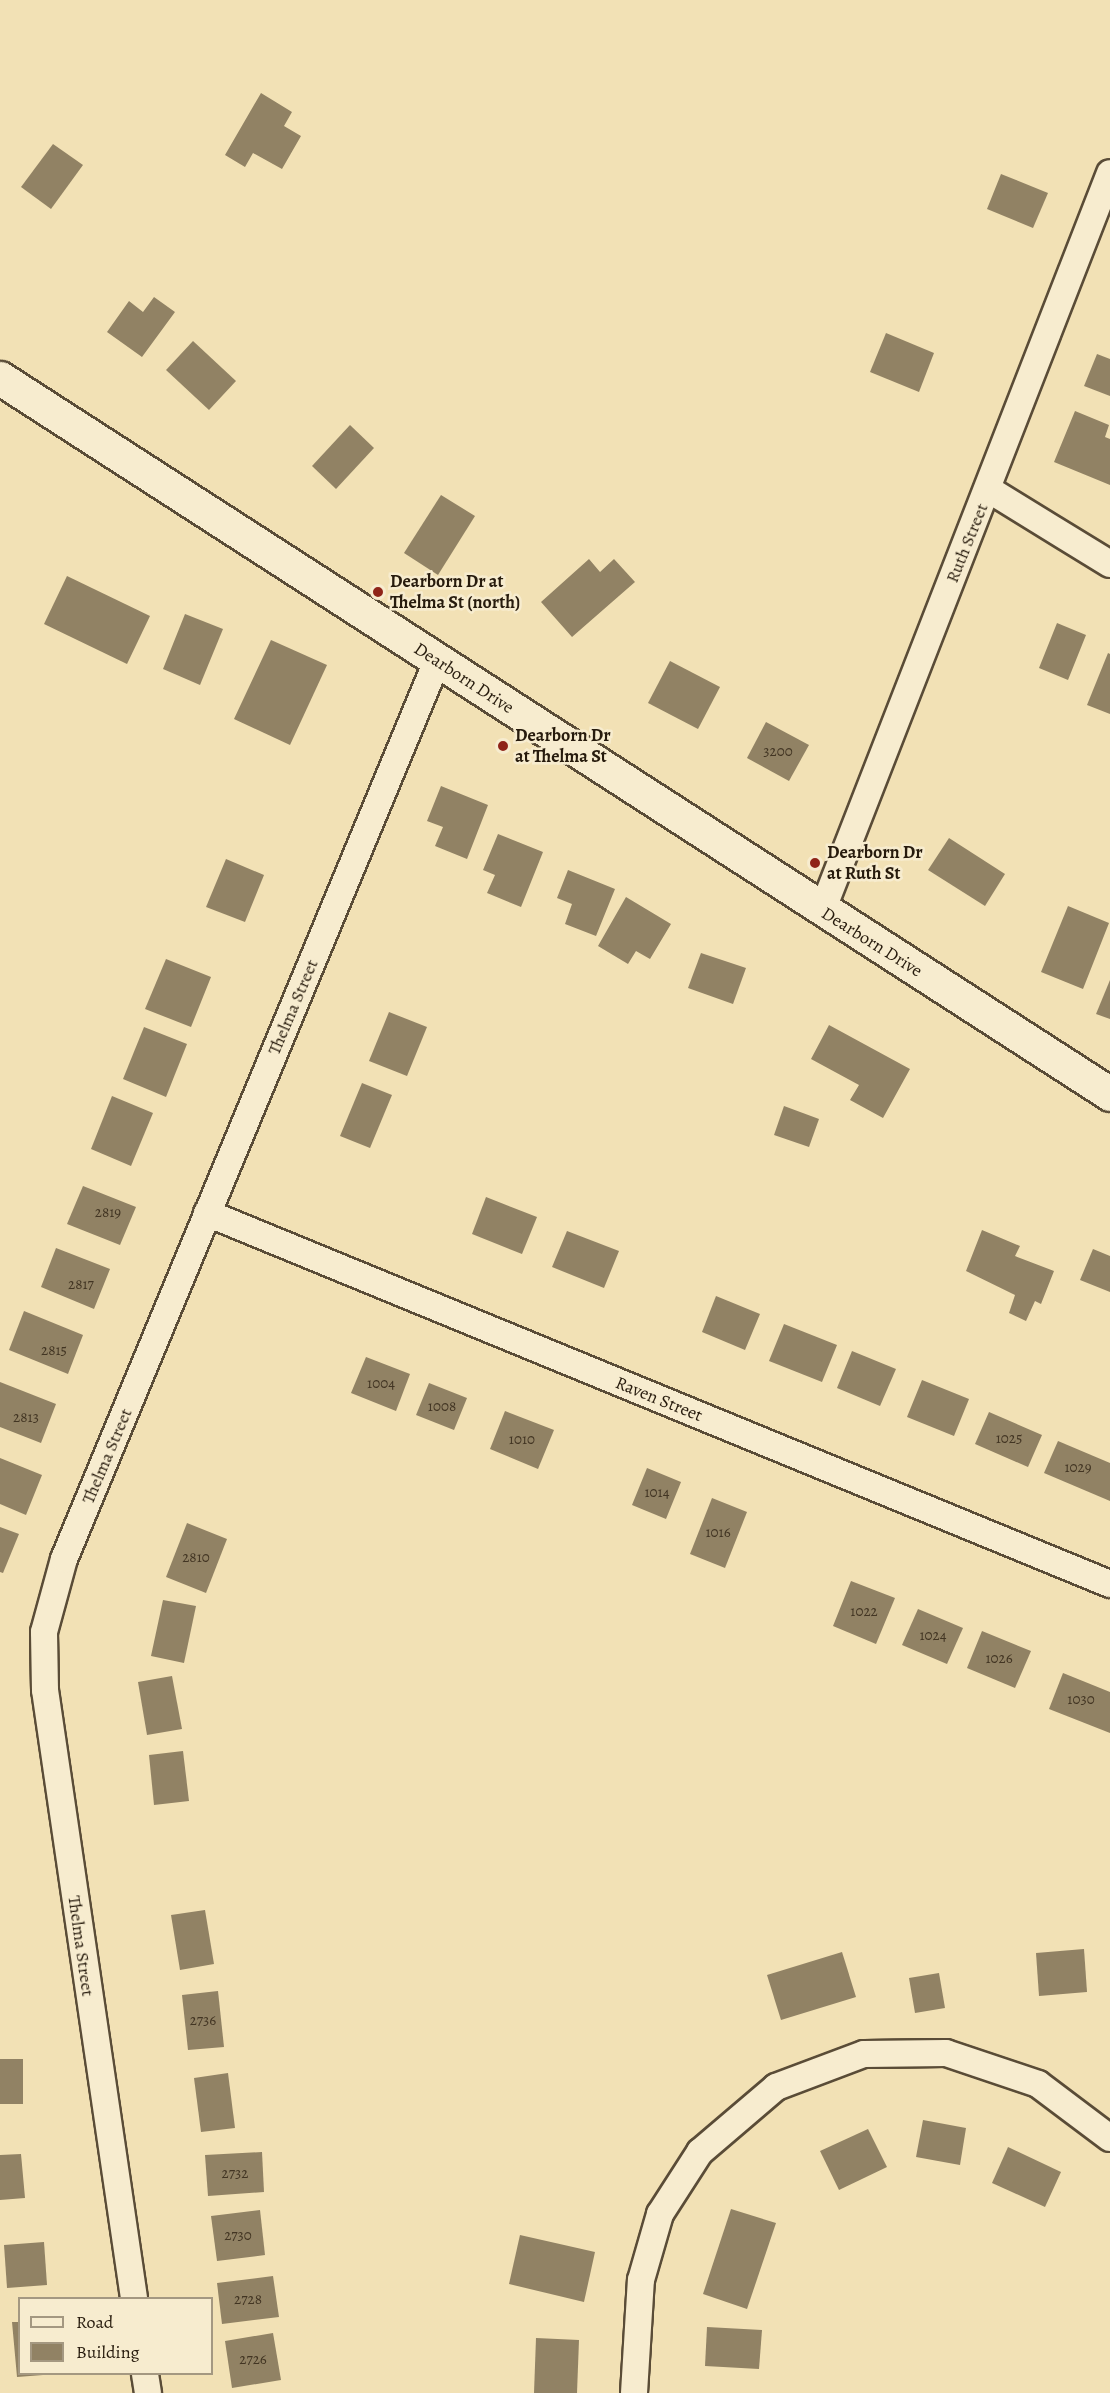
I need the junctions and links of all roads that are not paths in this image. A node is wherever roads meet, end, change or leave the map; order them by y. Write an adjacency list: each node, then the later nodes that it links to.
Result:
1 (1110, 173): 3 (street, Ruth Street)
2 (0, 378): 5 (street, Dearborn Drive)
3 (988, 489): 4 (street); 6 (street, Ruth Street)
4 (1110, 564)
5 (437, 661): 6 (street, Dearborn Drive); 8 (street, Thelma Street)
6 (822, 911): 7 (street, Dearborn Drive)
7 (1110, 1094)
8 (207, 1213): 9 (street, Raven Street); 11 (street, Thelma Street)
9 (1110, 1584)
10 (1110, 2138): 14 (street)
11 (134, 2297)
12 (146, 2375): 13 (street)
13 (148, 2393)
14 (634, 2393)

